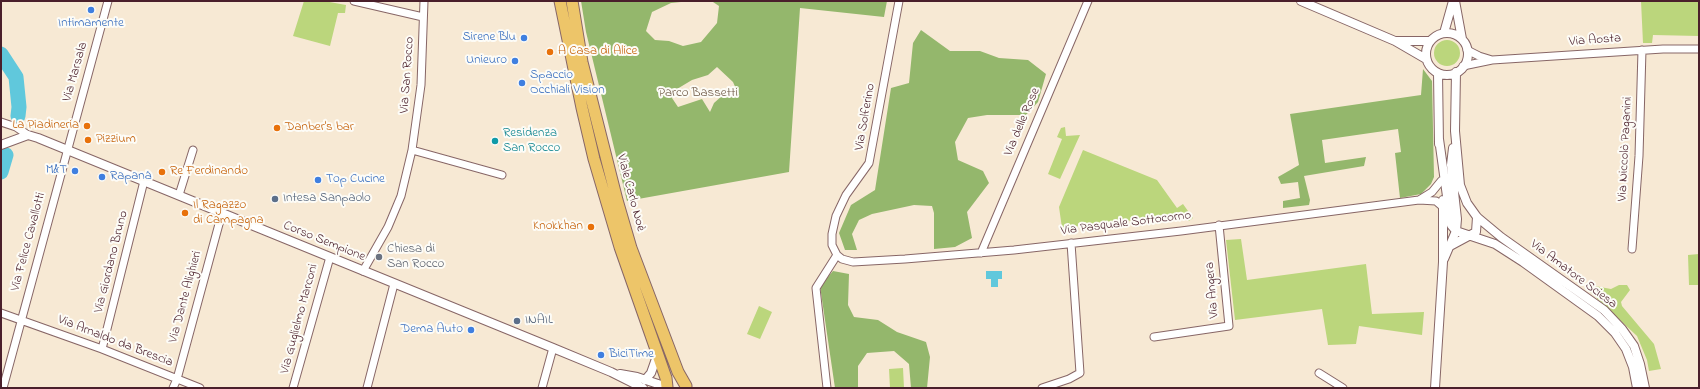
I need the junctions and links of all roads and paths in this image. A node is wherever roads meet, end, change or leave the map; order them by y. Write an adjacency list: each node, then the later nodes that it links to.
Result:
1 (108, 1): 28 (street, Via Marsala)
2 (354, 1): 10 (street)
3 (424, 1): 10 (street, Via San Rocco)
4 (560, 1): 56 (main road, Viale Carlo Noè)
5 (572, 1): 61 (main road, Viale Carlo Noè)
6 (899, 1): 46 (street, Via Solferino)
7 (1088, 1): 45 (street, Via delle Rose)
8 (1301, 1): 13 (street)
9 (1454, 1): 11 (street); 12 (street)
10 (423, 17): 30 (street, Via San Rocco)
11 (1444, 33): 12 (street); 14 (street)
12 (1462, 39): 16 (street)
13 (1395, 41): 14 (street); 18 (street)
14 (1430, 41): 18 (street)
15 (1699, 49): 17 (street, Via Aosta)
16 (1467, 50): 19 (street, Via Aosta); 20 (street)
17 (1642, 50): 19 (street, Via Aosta); 44 (street, Via Niccolò Paganini)
18 (1426, 59): 22 (street)
19 (1492, 60): 20 (street, Via Aosta)
20 (1464, 66): 21 (street)
21 (1456, 72): 22 (street); 24 (street, Via Amatore Sciesa)
22 (1438, 73): 26 (street, Via Amatore Sciesa)
23 (1, 122): 25 (street)
24 (1455, 131): 38 (street, Via Amatore Sciesa); 40 (street, Via Amatore Sciesa)
25 (28, 135): 27 (street); 28 (street, Corso Sempione)
26 (1439, 140): 33 (street, Via Amatore Sciesa); 40 (street, Via Amatore Sciesa)
27 (1, 145)
28 (67, 150): 32 (street, Corso Sempione); 52 (street, Via Felice Cavallotti)
29 (193, 150): 34 (street)
30 (412, 150): 31 (street); 49 (street, Via San Rocco)
31 (502, 175)
32 (144, 181): 34 (street, Corso Sempione); 55 (street, Via Giordano Bruno)
33 (1441, 181): 35 (street, Via Pasquale Sottocorno); 36 (street, Via Amatore Sciesa)
34 (179, 195): 37 (street, Corso Sempione)
35 (1419, 200): 36 (street, Via Pasquale Sottocorno); 39 (street, Via Pasquale Sottocorno)
36 (1443, 207): 48 (street, Via Amatore Sciesa)
37 (222, 213): 47 (street, Corso Sempione); 58 (street, Via Dante Alighieri)
38 (1477, 217): 41 (street); 73 (street, Via Amatore Sciesa)
39 (1219, 225): 42 (street, Via Pasquale Sottocorno); 53 (street, Via Angera)
40 (1456, 231): 41 (street, Via Amatore Sciesa); 43 (street, Via Amatore Sciesa)
41 (1470, 236): 43 (street); 72 (street, Via Amatore Sciesa)
42 (1071, 243): 45 (street, Via Pasquale Sottocorno); 69 (street)
43 (1450, 246): 48 (street, Via Amatore Sciesa)
44 (1632, 250)
45 (981, 253): 46 (street, Via Pasquale Sottocorno)
46 (837, 255): 68 (street)
47 (330, 257): 49 (street, Corso Sempione); 65 (street, Via Guglielmo Marconi)
48 (1443, 262): 71 (street, Via Amatore Sciesa)
49 (363, 271): 50 (street, Corso Sempione)
50 (394, 284): 54 (street, Corso Sempione); 66 (street)
51 (1, 313): 52 (street, Via Arnaldo da Brescia)
52 (21, 319): 55 (street, Via Arnaldo da Brescia); 62 (street, Via Felice Cavallotti)
53 (1154, 337)
54 (553, 348): 59 (street, Corso Sempione); 67 (street)
55 (102, 349): 58 (street, Via Arnaldo da Brescia)
56 (658, 353): 59 (street); 60 (main road, Viale Carlo Noè)
57 (1319, 373): 70 (street)
58 (177, 379): 63 (street, Via Dante Alighieri); 64 (street, Via Arnaldo da Brescia)
59 (644, 384): 60 (street, Corso Sempione)
60 (667, 387): 61 (main road)
61 (687, 387)
62 (2, 388)
63 (173, 388)
64 (200, 388)
65 (293, 388)
66 (367, 388)
67 (542, 388)
68 (827, 388)
69 (1042, 388)
70 (1343, 388)
71 (1435, 388)
72 (1637, 388)
73 (1645, 388)

